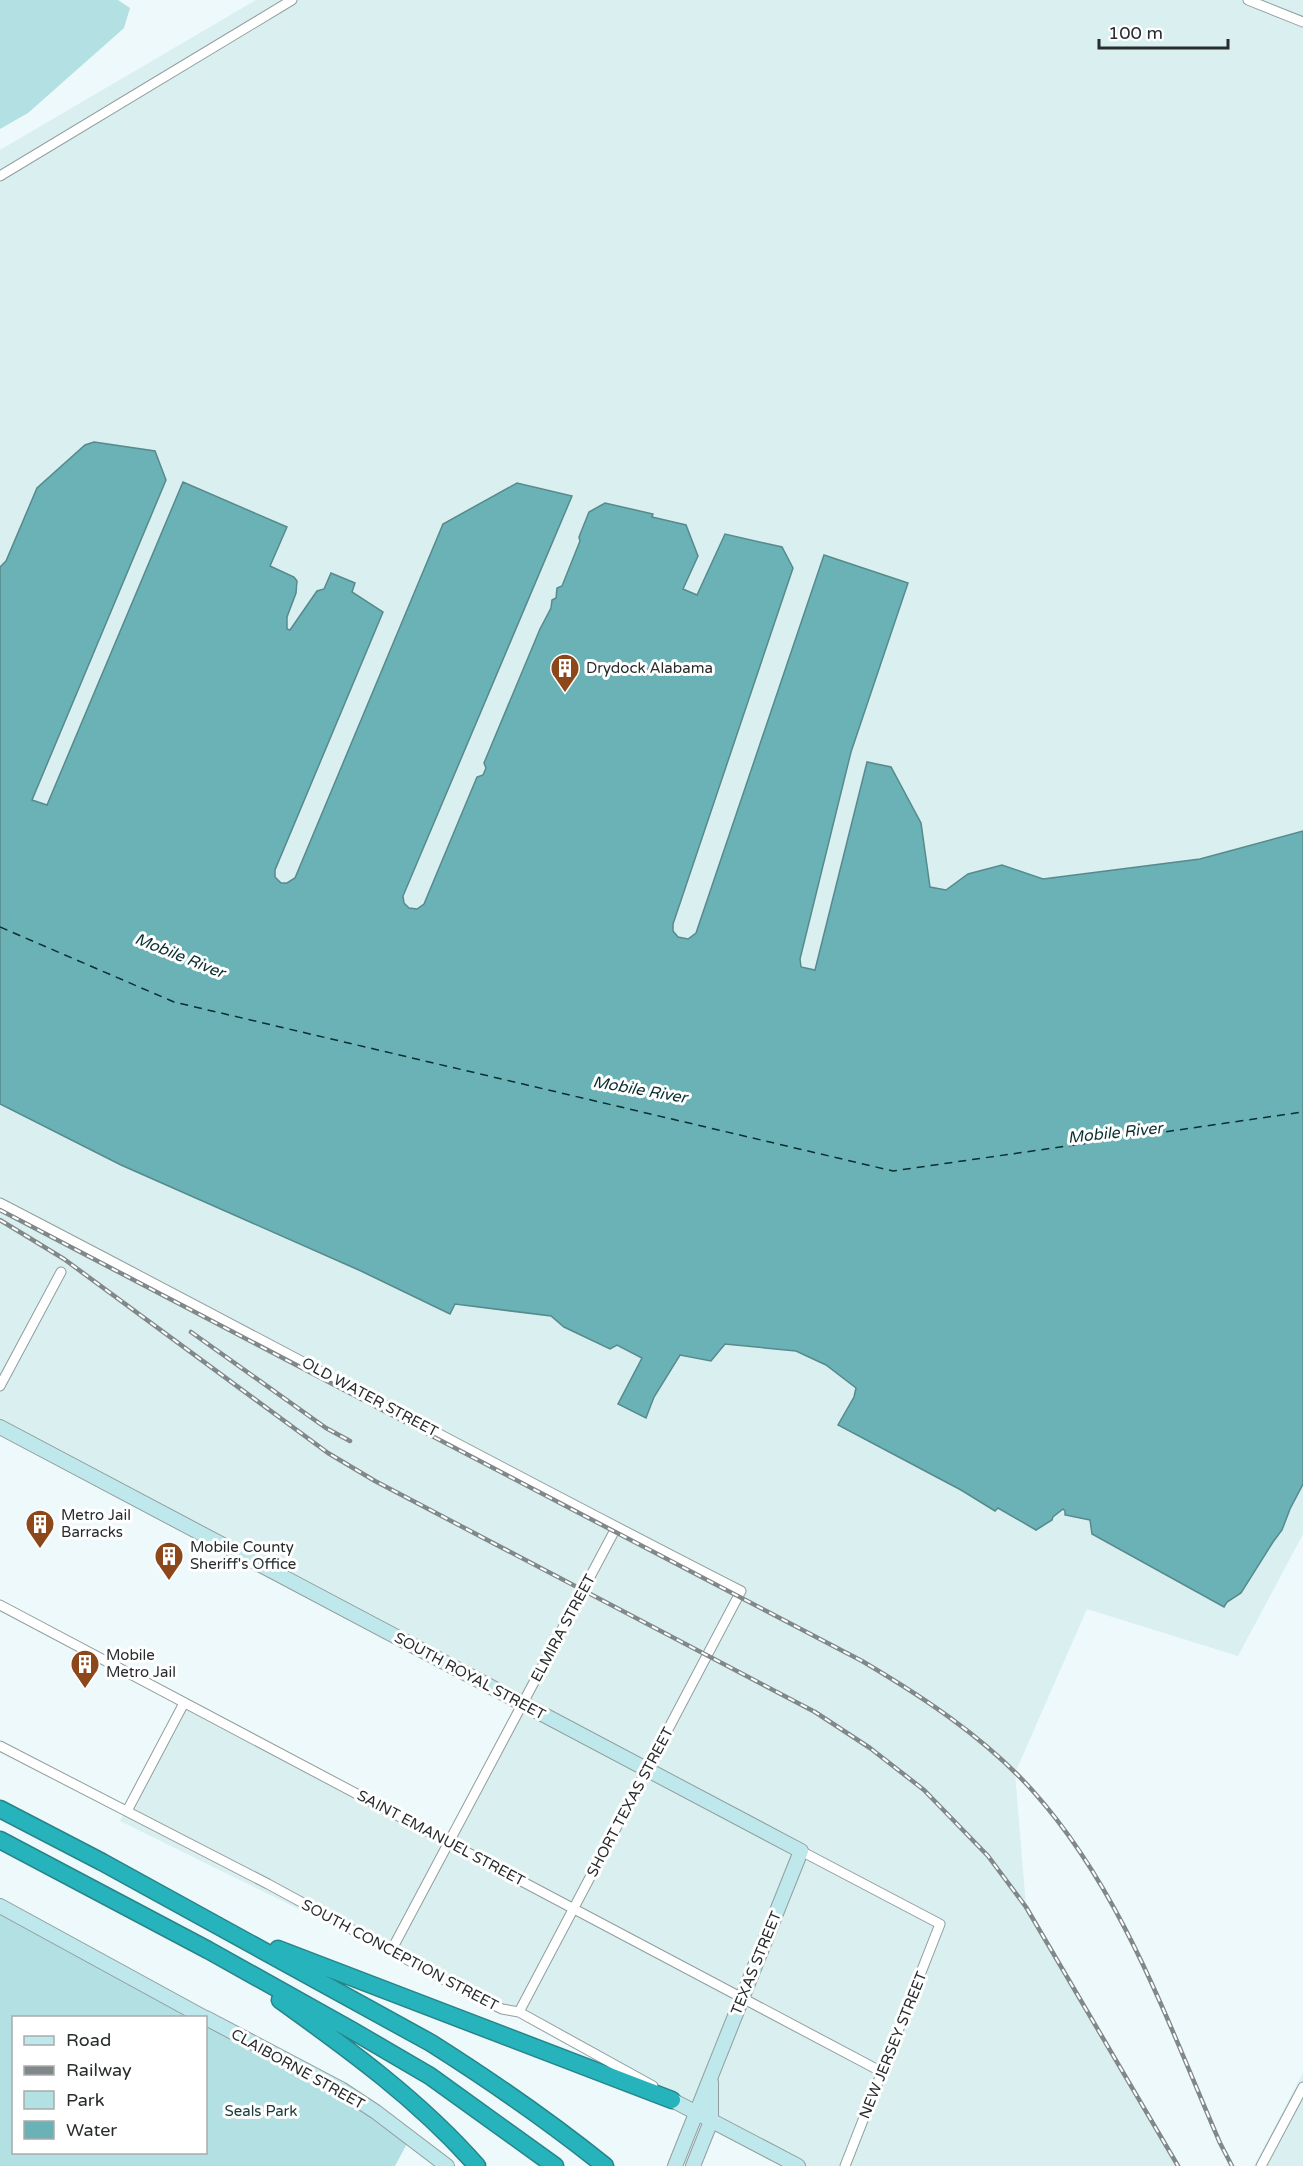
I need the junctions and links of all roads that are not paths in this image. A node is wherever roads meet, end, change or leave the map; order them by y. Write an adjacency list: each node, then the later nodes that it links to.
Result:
1 (292, 0): 4 (street)
2 (1248, 0): 3 (street)
3 (1303, 22)
4 (0, 176)
5 (0, 1203): 9 (street, OLD WATER STREET)
6 (61, 1272): 7 (street)
7 (0, 1386)
8 (0, 1427): 13 (street, SOUTH ROYAL STREET)
9 (616, 1528): 10 (street, OLD WATER STREET); 13 (street, ELMIRA STREET)
10 (741, 1591): 15 (street, SHORT TEXAS STREET)
11 (0, 1605): 12 (street, SAINT EMANUEL STREET)
12 (184, 1703): 17 (street); 19 (street, SAINT EMANUEL STREET)
13 (522, 1704): 15 (street, SOUTH ROYAL STREET); 19 (street, ELMIRA STREET)
14 (0, 1746): 17 (street, SOUTH CONCEPTION STREET)
15 (647, 1769): 20 (street, SOUTH ROYAL STREET); 22 (street, SHORT TEXAS STREET)
16 (0, 1809): 24 (highway)
17 (126, 1811): 26 (street, SOUTH CONCEPTION STREET)
18 (0, 1840): 25 (highway)
19 (449, 1842): 22 (street, SAINT EMANUEL STREET); 26 (street, ELMIRA STREET)
20 (801, 1851): 23 (street, SOUTH ROYAL STREET); 27 (street, TEXAS STREET)
21 (0, 1906): 29 (street, CLAIBORNE STREET)
22 (574, 1908): 27 (street, SAINT EMANUEL STREET); 28 (street, SHORT TEXAS STREET)
23 (940, 1924): 31 (street, NEW JERSEY STREET)
24 (229, 1931): 34 (highway); 40 (highway)
25 (208, 1950): 38 (highway); 39 (highway)
26 (391, 1951): 28 (street, SOUTH CONCEPTION STREET)
27 (742, 1998): 31 (street, SAINT EMANUEL STREET); 32 (street, TEXAS STREET)
28 (519, 2012): 34 (street, SOUTH CONCEPTION STREET)
29 (201, 2016)
30 (207, 2019): 37 (street, CLAIBORNE STREET)
31 (882, 2072): 44 (street, NEW JERSEY STREET)
32 (711, 2075): 35 (street, TEXAS STREET); 36 (street, TEXAS STREET)
33 (1303, 2087): 45 (street)
34 (672, 2100): 35 (street, SOUTH CONCEPTION STREET)
35 (696, 2112): 36 (street, SOUTH CONCEPTION STREET); 41 (street, TEXAS STREET)
36 (711, 2121): 42 (street, TEXAS STREET); 43 (street, SOUTH CONCEPTION STREET)
37 (447, 2166)
38 (477, 2166)
39 (555, 2166)
40 (605, 2166)
41 (675, 2166)
42 (693, 2166)
43 (798, 2166)
44 (845, 2166)
45 (1260, 2166)

